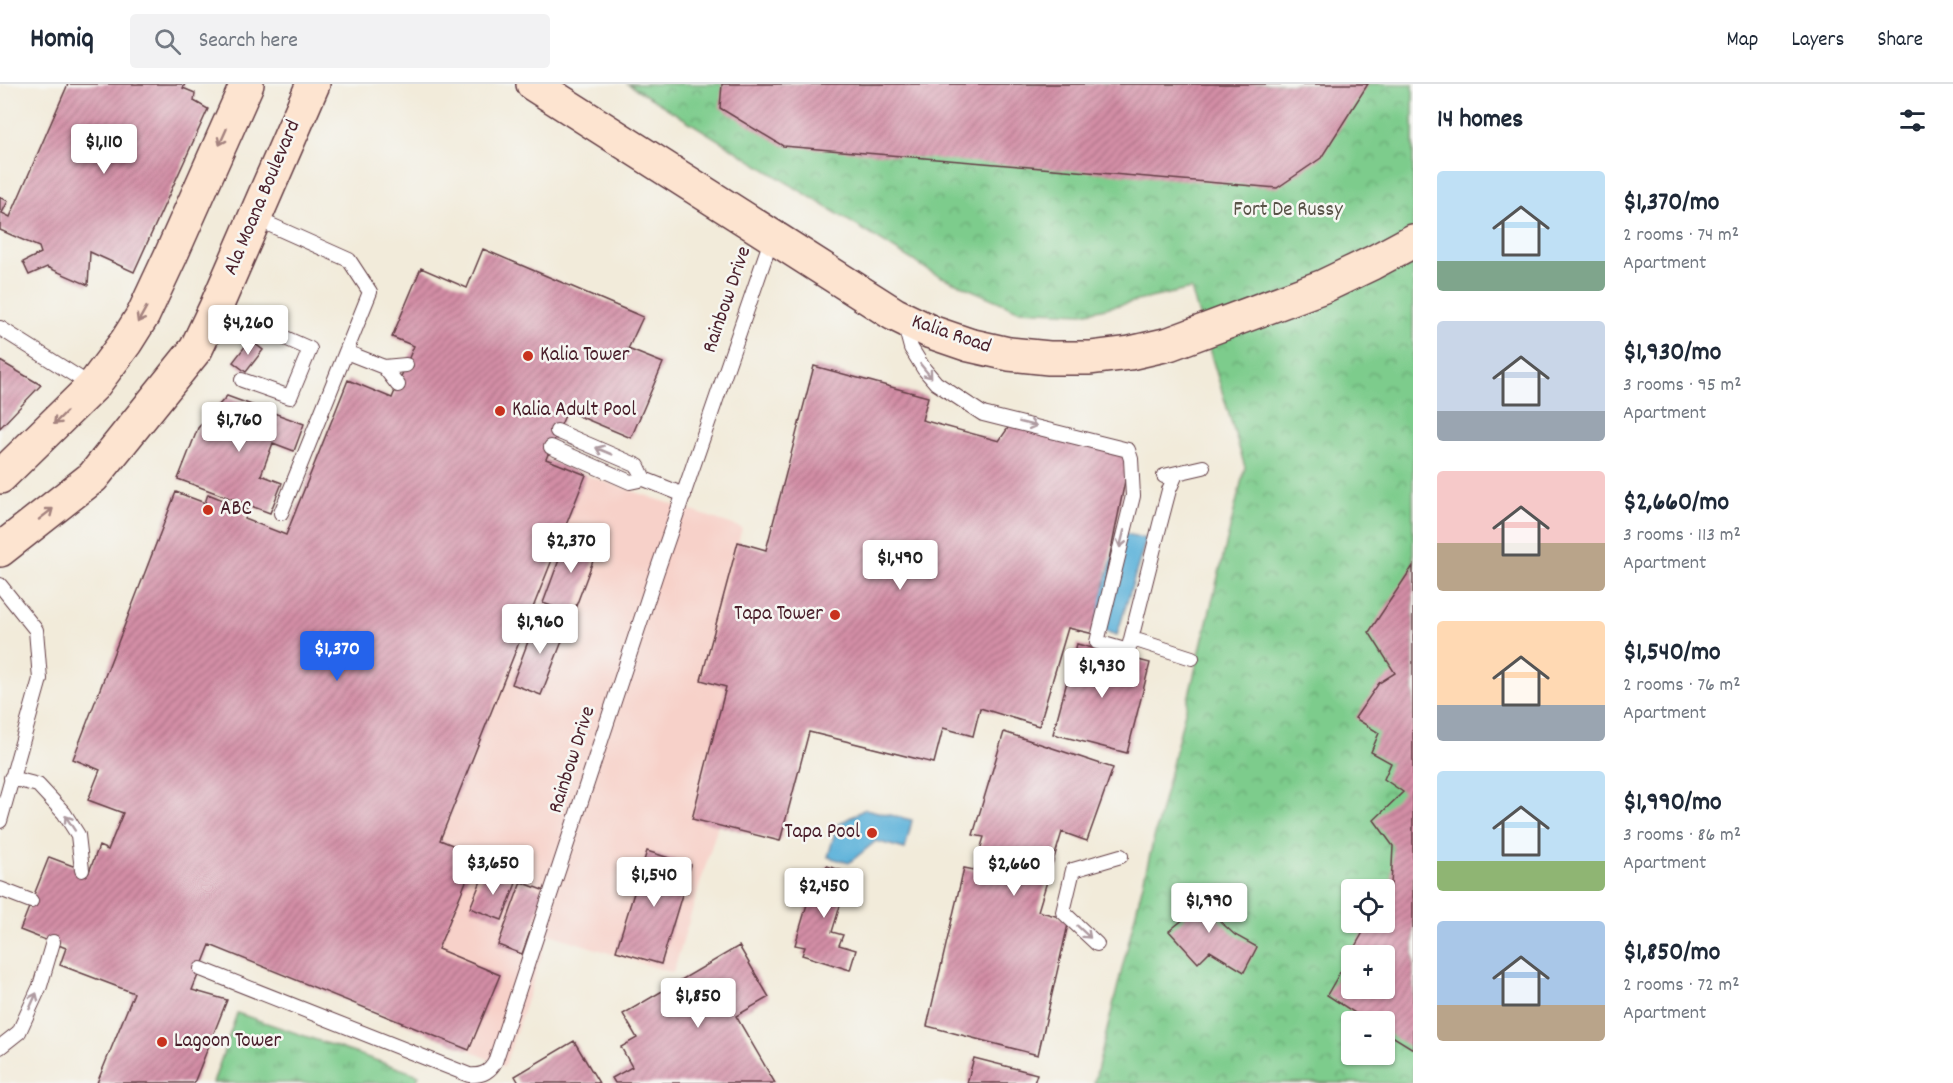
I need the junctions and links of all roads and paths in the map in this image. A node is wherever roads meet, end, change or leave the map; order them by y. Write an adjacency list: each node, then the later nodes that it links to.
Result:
1 (247, 84): 15 (main road, one-way to 15)
2 (533, 84): 5 (main road, Kalia Road)
3 (313, 87): 4 (main road, Ala Moana Boulevard)
4 (255, 218): 7 (main road, Ala Moana Boulevard); 10 (lane)
5 (772, 237): 8 (main road, Kalia Road); 21 (lane, Rainbow Drive)
6 (1413, 241): 8 (main road, Kalia Road)
7 (216, 307): 13 (lane); 23 (main road, Ala Moana Boulevard, one-way to 7)
8 (903, 318): 18 (lane, one-way to 18)
9 (0, 328): 15 (lane)
10 (346, 352): 12 (lane); 22 (lane)
11 (406, 365): 12 (lane)
12 (384, 367): 14 (lane)
13 (242, 380)
14 (398, 385)
15 (93, 386): 19 (main road, one-way to 19)
16 (558, 431): 20 (lane, one-way to 16)
17 (551, 447): 20 (lane)
18 (1203, 467)
19 (0, 477)
20 (644, 479): 21 (lane)
21 (684, 495): 35 (lane, Rainbow Drive)
22 (281, 513)
23 (0, 550)
24 (0, 585): 27 (lane)
25 (1139, 641): 26 (lane)
26 (1192, 658)
27 (11, 777): 28 (lane); 30 (lane, one-way to 27)
28 (0, 820)
29 (1120, 856): 34 (lane, one-way to 34)
30 (82, 870)
31 (0, 889): 32 (lane)
32 (31, 901)
33 (53, 942): 36 (lane, one-way to 33)
34 (1097, 944)
35 (201, 969)
36 (0, 1047)

